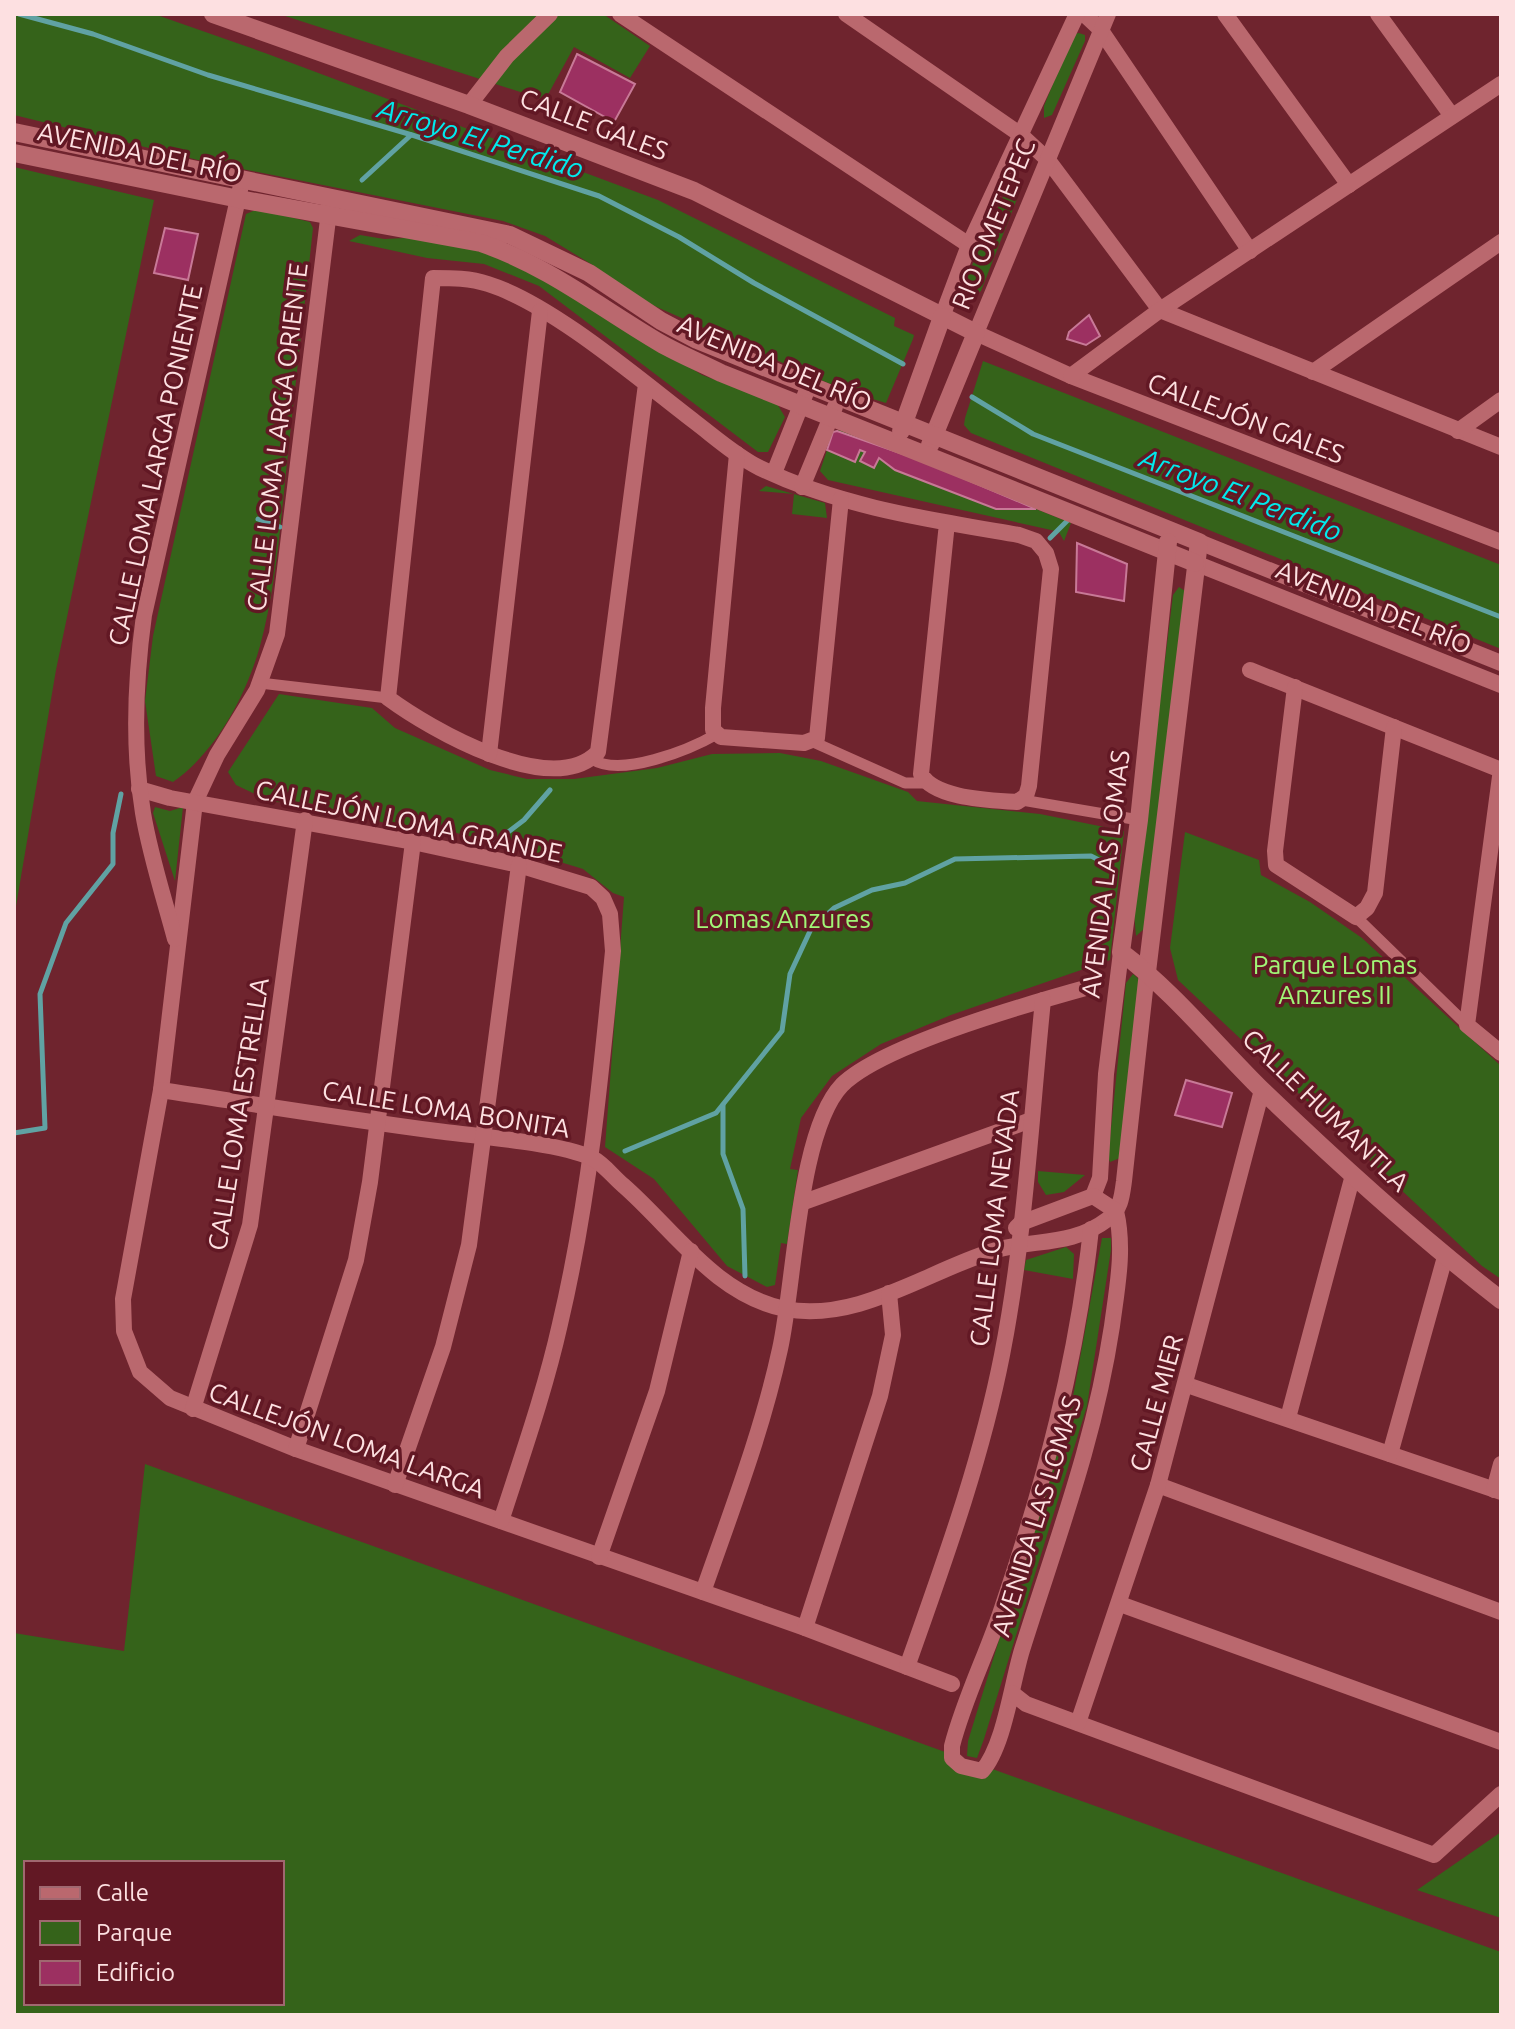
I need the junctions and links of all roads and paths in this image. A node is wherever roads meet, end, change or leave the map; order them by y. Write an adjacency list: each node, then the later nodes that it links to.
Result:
1 (550, 14): 11 (street)
2 (620, 14): 21 (street)
3 (846, 14): 14 (street)
4 (1077, 14): 14 (street, RIO OMETEPEC)
5 (1084, 14): 9 (street)
6 (1225, 14): 17 (street)
7 (1378, 14): 12 (street)
8 (224, 16): 11 (street, CALLE GALES)
9 (1104, 21): 16 (street, RIO OMETEPEC); 22 (street)
10 (1501, 84): 12 (street)
11 (469, 105): 25 (street, CALLE GALES)
12 (1452, 116): 17 (street)
13 (14, 132): 18 (street, AVENIDA DEL RÍO)
14 (1021, 135): 16 (street); 21 (street, RIO OMETEPEC)
15 (14, 153): 18 (street, AVENIDA DEL RÍO)
16 (1048, 160): 23 (street); 26 (street, RIO OMETEPEC)
17 (1349, 185): 22 (street)
18 (240, 190): 19 (street, AVENIDA DEL RÍO); 64 (street, CALLE LOMA LARGA PONIENTE)
19 (330, 206): 30 (street, AVENIDA DEL RÍO); 33 (street, AVENIDA DEL RÍO); 53 (street, CALLE LOMA LARGA ORIENTE)
20 (1501, 242): 27 (street)
21 (969, 245): 25 (street, RIO OMETEPEC)
22 (1250, 251): 23 (street)
23 (1160, 310): 27 (street); 28 (street)
24 (540, 311): 29 (street); 56 (street); 60 (street)
25 (942, 317): 26 (street, CALLE GALES); 35 (street, RIO OMETEPEC)
26 (976, 333): 28 (street, CALLEJÓN GALES); 36 (street, RIO OMETEPEC)
27 (1313, 372): 37 (street)
28 (1071, 376): 48 (street, CALLEJÓN GALES)
29 (646, 384): 40 (street); 61 (street)
30 (809, 385): 31 (street, AVENIDA DEL RÍO); 33 (street)
31 (839, 397): 34 (street); 35 (street, AVENIDA DEL RÍO)
32 (1501, 400): 37 (street)
33 (801, 404): 34 (street, AVENIDA DEL RÍO); 42 (street)
34 (831, 416): 38 (street, AVENIDA DEL RÍO); 43 (street)
35 (906, 417): 36 (street, AVENIDA DEL RÍO); 38 (street, RIO OMETEPEC)
36 (937, 429): 41 (street, RIO OMETEPEC); 46 (street, AVENIDA DEL RÍO)
37 (1458, 431): 39 (street)
38 (896, 442): 41 (street, AVENIDA DEL RÍO)
39 (1501, 447)
40 (737, 454): 42 (street); 58 (street)
41 (926, 454): 49 (street, AVENIDA DEL RÍO)
42 (774, 473): 43 (street)
43 (802, 487): 44 (street)
44 (841, 499): 45 (street); 59 (street)
45 (947, 523): 63 (street); 65 (street)
46 (1170, 529): 47 (street, AVENIDA DEL RÍO); 49 (street, AVENIDA LAS LOMAS)
47 (1199, 542): 50 (street, AVENIDA LAS LOMAS); 51 (street, AVENIDA DEL RÍO)
48 (1501, 542)
49 (1167, 552): 50 (street, AVENIDA DEL RÍO); 68 (street, AVENIDA LAS LOMAS)
50 (1195, 563): 54 (street, AVENIDA DEL RÍO); 74 (street, AVENIDA LAS LOMAS)
51 (1501, 663)
52 (1250, 670): 55 (street)
53 (260, 683): 56 (street); 66 (street, CALLE LOMA LARGA ORIENTE)
54 (1501, 685)
55 (1295, 687): 57 (street); 71 (street)
56 (388, 698): 60 (street)
57 (1394, 727): 62 (street); 71 (street)
58 (717, 734): 59 (street); 61 (street)
59 (811, 741): 63 (street)
60 (489, 754): 61 (street)
61 (592, 759)
62 (1501, 770): 77 (street)
63 (925, 783): 65 (street)
64 (139, 789): 66 (street, CALLEJÓN LOMA GRANDE); 72 (street, CALLE LOMA LARGA PONIENTE)
65 (1022, 800): 68 (street)
66 (195, 802): 67 (street, CALLEJÓN LOMA GRANDE); 72 (street, CALLE LOMA LARGA ORIENTE)
67 (305, 820): 69 (street, CALLEJÓN LOMA GRANDE); 81 (street, CALLE LOMA ESTRELLA)
68 (1139, 820): 73 (street, AVENIDA LAS LOMAS)
69 (413, 842): 70 (street, CALLEJÓN LOMA GRANDE); 83 (street)
70 (519, 865): 84 (street); 85 (street, CALLEJÓN LOMA GRANDE)
71 (1356, 917): 77 (street)
72 (178, 949): 79 (street, CALLEJÓN LOMA LARGA)
73 (1121, 952): 74 (street, CALLE HUMANTLA); 87 (street, AVENIDA LAS LOMAS)
74 (1147, 972): 80 (street, CALLE HUMANTLA); 89 (street, AVENIDA LAS LOMAS)
75 (1089, 987): 76 (street)
76 (1043, 1000): 82 (street, CALLE LOMA NEVADA); 88 (street)
77 (1467, 1025): 78 (street)
78 (1501, 1053)
79 (161, 1090): 81 (street, CALLE LOMA BONITA); 100 (street, CALLEJÓN LOMA LARGA)
80 (1262, 1090): 86 (street, CALLE HUMANTLA); 99 (street, CALLE MIER)
81 (267, 1106): 83 (street, CALLE LOMA BONITA); 100 (street, CALLE LOMA ESTRELLA)
82 (1031, 1120): 88 (street); 90 (street, CALLE LOMA NEVADA)
83 (378, 1123): 84 (street, CALLE LOMA BONITA); 102 (street)
84 (484, 1137): 85 (street, CALLE LOMA BONITA); 105 (street)
85 (592, 1158): 94 (street, CALLE LOMA BONITA); 108 (street, CALLEJÓN LOMA GRANDE)
86 (1353, 1175): 95 (street, CALLE HUMANTLA); 101 (street)
87 (1093, 1196): 89 (street); 90 (street, CALLE LOMA BONITA)
88 (804, 1202): 98 (street)
89 (1116, 1211): 91 (street, CALLE LOMA BONITA); 116 (street, AVENIDA LAS LOMAS)
90 (1021, 1223): 92 (street, CALLE LOMA NEVADA); 93 (street, CALLE LOMA BONITA)
91 (1091, 1229): 92 (street, CALLE LOMA BONITA); 116 (street, AVENIDA LAS LOMAS)
92 (1019, 1248): 93 (street, CALLE LOMA BONITA); 114 (street, CALLE LOMA NEVADA)
93 (996, 1250): 96 (street, CALLE LOMA BONITA)
94 (691, 1251): 98 (street, CALLE LOMA BONITA); 109 (street)
95 (1445, 1257): 97 (street, CALLE HUMANTLA); 103 (street)
96 (889, 1293): 98 (street, CALLE LOMA BONITA); 113 (street)
97 (1501, 1300)
98 (787, 1309): 110 (street)
99 (1187, 1385): 101 (street); 106 (street, CALLE MIER)
100 (193, 1409): 102 (street, CALLEJÓN LOMA LARGA)
101 (1288, 1418): 103 (street)
102 (296, 1449): 105 (street, CALLEJÓN LOMA LARGA)
103 (1390, 1454): 107 (street)
104 (1501, 1464): 107 (street)
105 (395, 1485): 108 (street, CALLEJÓN LOMA LARGA)
106 (1158, 1485): 111 (street, CALLE MIER); 112 (street)
107 (1497, 1491)
108 (501, 1521): 109 (street, CALLEJÓN LOMA LARGA)
109 (599, 1557): 110 (street, CALLEJÓN LOMA LARGA)
110 (703, 1592): 113 (street, CALLEJÓN LOMA LARGA)
111 (1120, 1604): 117 (street, CALLE MIER); 118 (street)
112 (1501, 1612)
113 (805, 1628): 114 (street, CALLEJÓN LOMA LARGA)
114 (907, 1667): 115 (street, CALLEJÓN LOMA LARGA)
115 (952, 1684)
116 (1012, 1693): 117 (street)
117 (1078, 1723): 119 (street)
118 (1501, 1742)
119 (1501, 1794)

